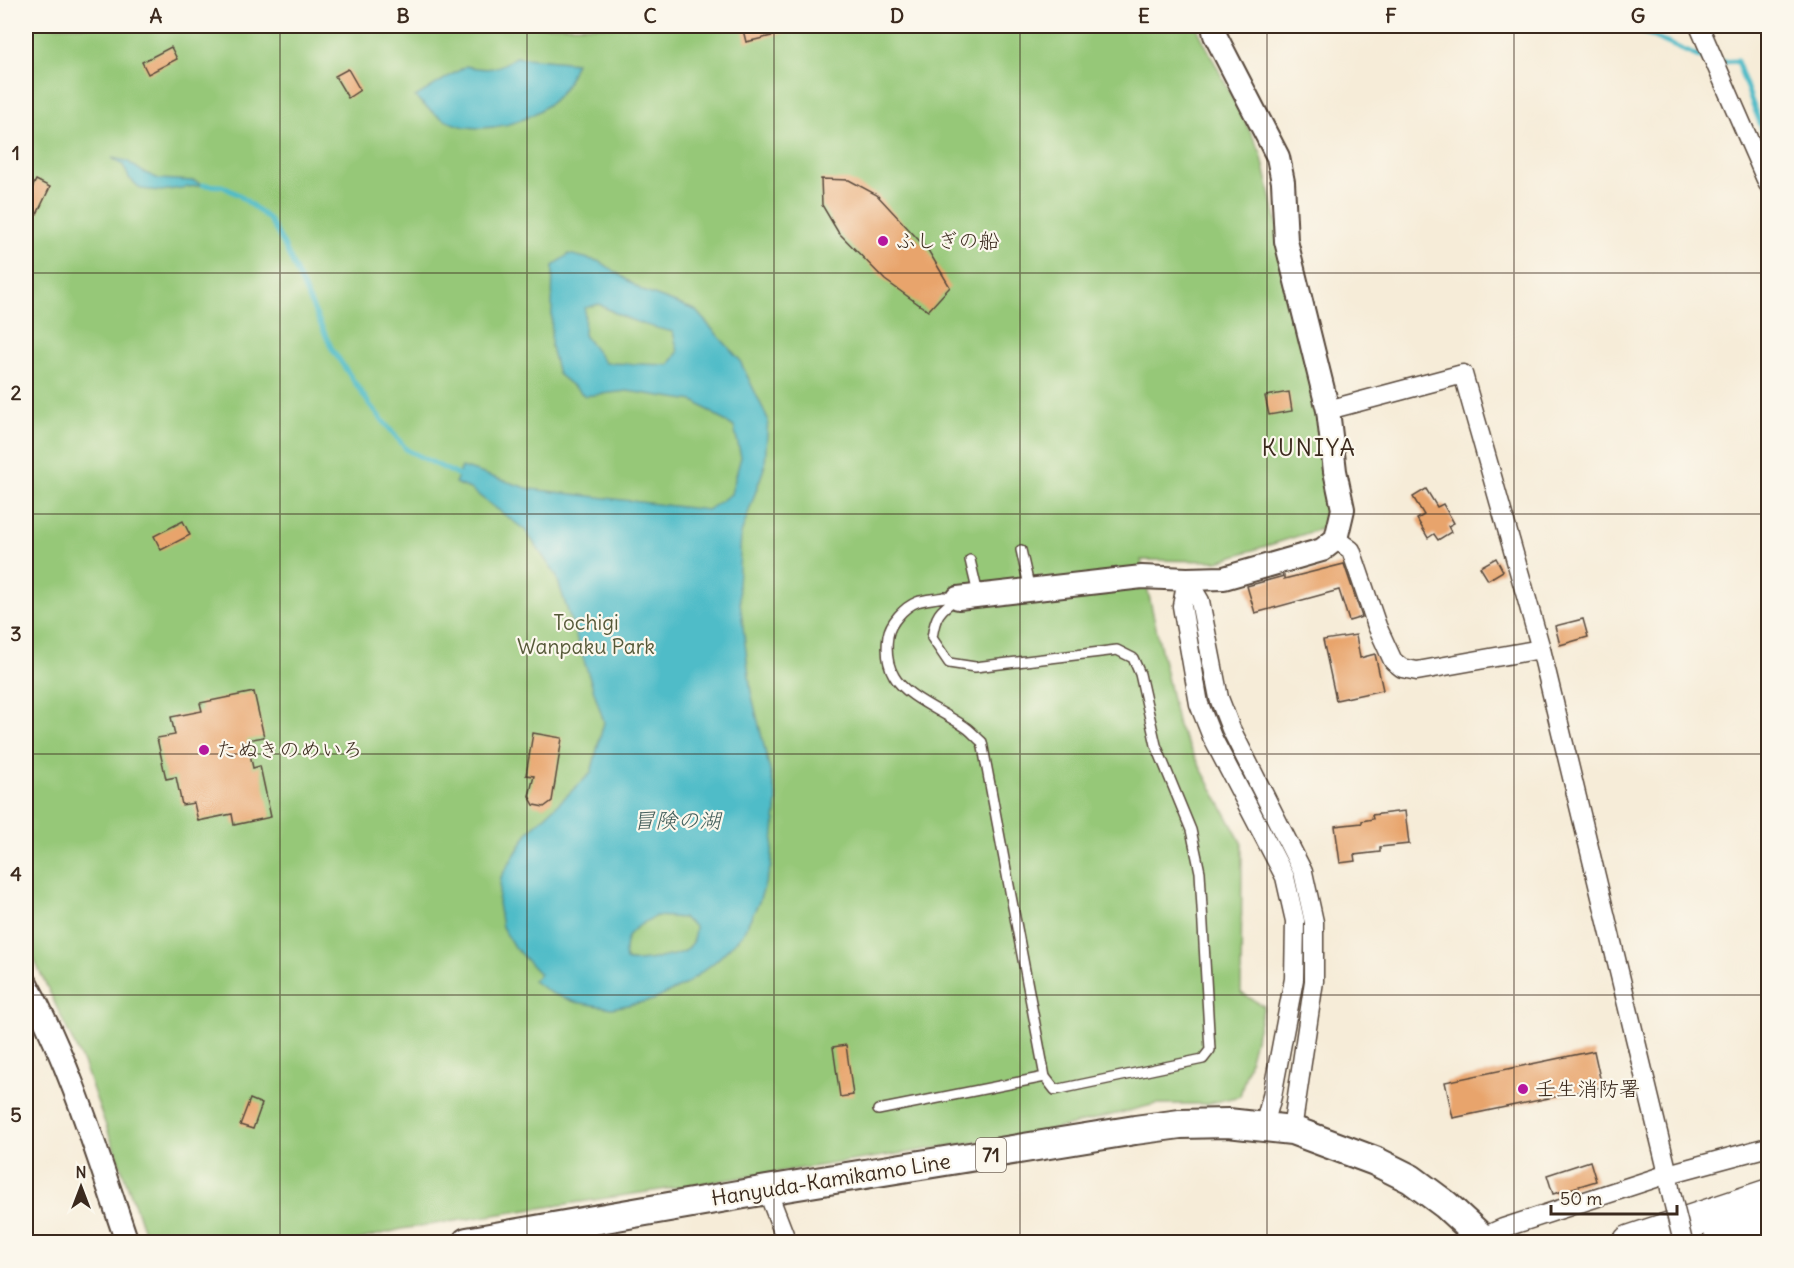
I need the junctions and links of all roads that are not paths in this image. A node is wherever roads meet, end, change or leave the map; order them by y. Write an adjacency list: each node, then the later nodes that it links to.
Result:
1 (1213, 26): 4 (street)
2 (1699, 26): 3 (street)
3 (1768, 184)
4 (1328, 410): 5 (street); 11 (street)
5 (1336, 539): 8 (street); 11 (street)
6 (1021, 550): 9 (lane)
7 (970, 560): 10 (lane)
8 (1187, 579): 9 (street); 15 (street); 16 (street)
9 (1030, 590): 10 (street)
10 (968, 597): 13 (lane); 13 (lane)
11 (1541, 649): 18 (street)
12 (26, 983): 23 (street)
13 (1045, 1077): 14 (lane)
14 (878, 1110)
15 (1264, 1126): 16 (main road, Hanyuda-Kamikamo Line / 71); 19 (main road, Hanyuda-Kamikamo Line / 71)
16 (1292, 1130): 22 (main road, Hanyuda-Kamikamo Line / 71)
17 (1768, 1147): 18 (street)
18 (1669, 1181): 22 (street); 27 (street, bridge)
19 (767, 1190): 24 (main road, Hanyuda-Kamikamo Line / 71); 25 (street)
20 (1768, 1196): 26 (highway)
21 (1768, 1226): 28 (highway)
22 (1484, 1240)
23 (127, 1242)
24 (467, 1242)
25 (787, 1242)
26 (1630, 1242)
27 (1683, 1242)
28 (1720, 1242)

